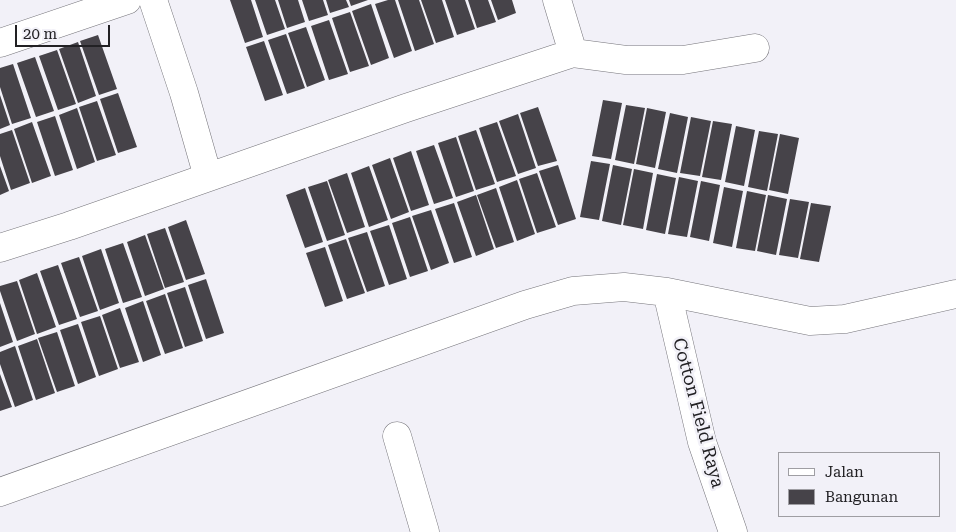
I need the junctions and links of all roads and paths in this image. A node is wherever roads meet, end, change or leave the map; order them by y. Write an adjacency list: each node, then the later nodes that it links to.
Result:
1 (128, 0): 4 (street)
2 (153, 0): 7 (street)
3 (557, 0): 6 (street)
4 (0, 43)
5 (755, 48): 6 (street)
6 (573, 53): 7 (street)
7 (208, 176): 8 (street)
8 (0, 248)
9 (667, 292): 10 (street); 12 (street); 14 (street, Cotton Field Raya)
10 (956, 294)
11 (397, 436): 13 (street)
12 (0, 492)
13 (425, 532)
14 (733, 532)

